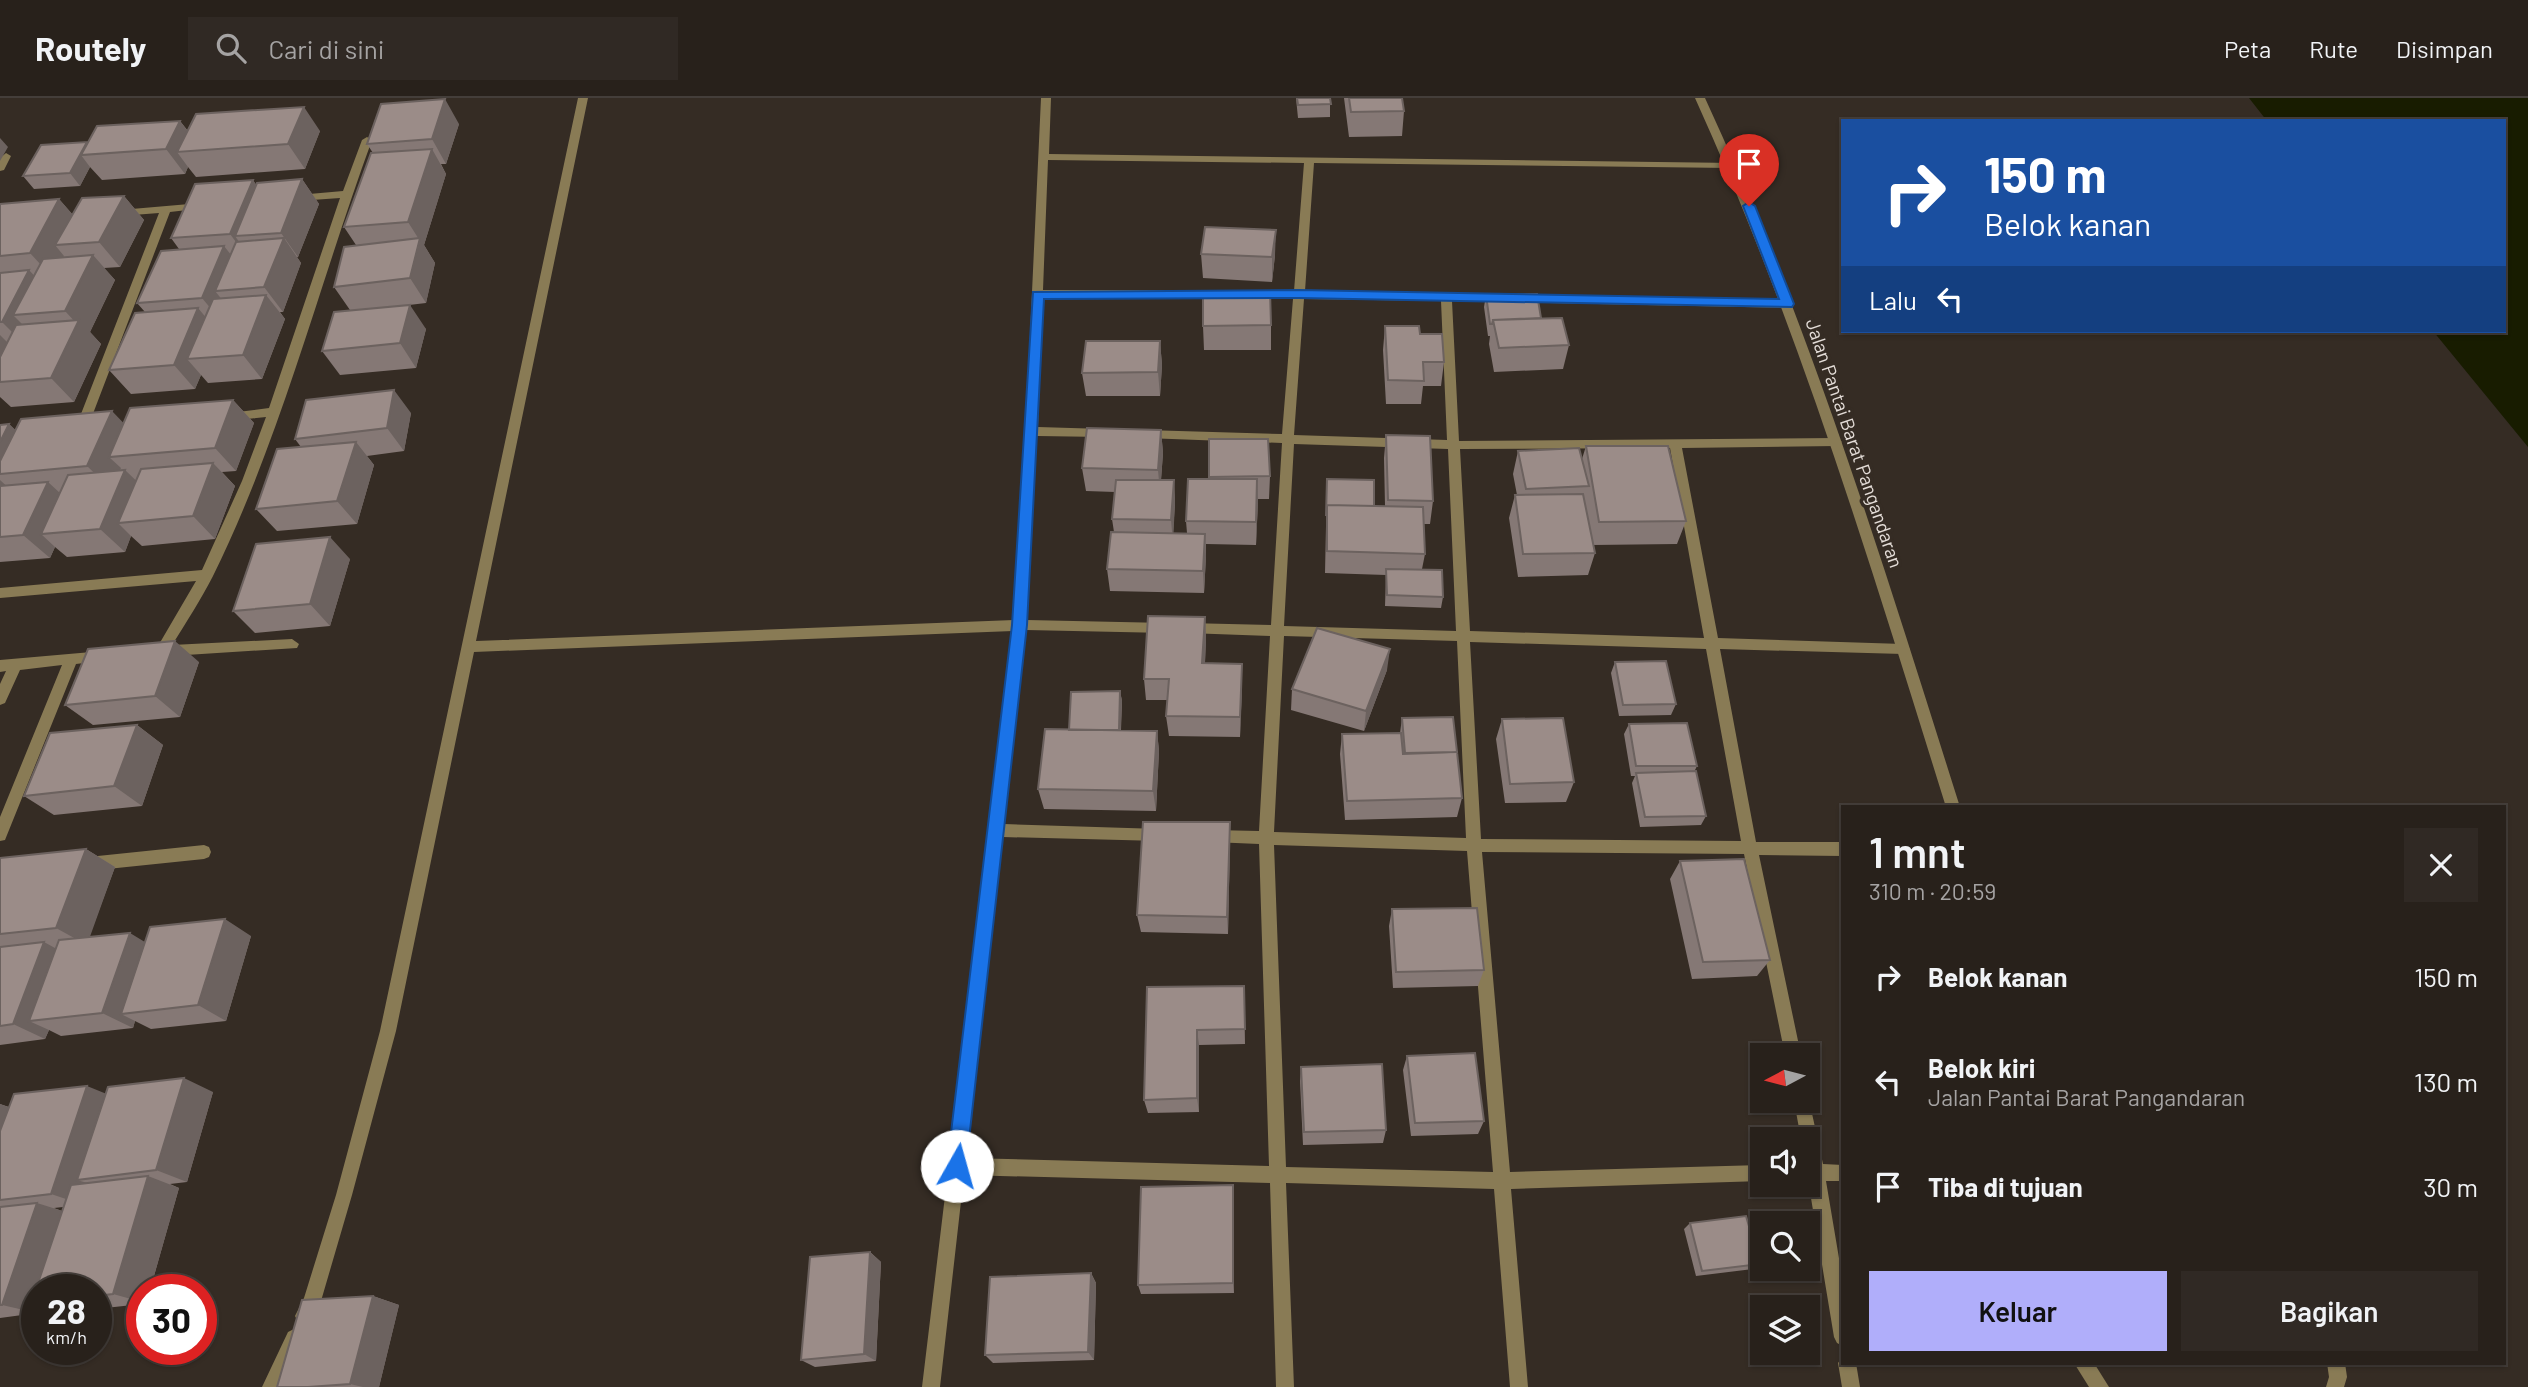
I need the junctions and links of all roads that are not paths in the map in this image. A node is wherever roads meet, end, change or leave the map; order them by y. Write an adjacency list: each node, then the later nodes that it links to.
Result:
1 (583, 98): 36 (street)
2 (1046, 98): 6 (street)
3 (1700, 98): 8 (street, Jalan Pantai Barat Pangandaran)
4 (367, 139): 10 (street)
5 (6, 156): 9 (street)
6 (1044, 157): 7 (street); 18 (street)
7 (1309, 160): 8 (street); 17 (street)
8 (1731, 165): 20 (street, Jalan Pantai Barat Pangandaran)
9 (0, 168)
10 (347, 194): 11 (street); 21 (street)
11 (291, 199)
12 (208, 206): 13 (street)
13 (166, 209): 14 (street); 23 (street)
14 (111, 214)
15 (1230, 294): 18 (street)
16 (1244, 294): 17 (street)
17 (1299, 294): 19 (street); 25 (street)
18 (1038, 295): 24 (street)
19 (1446, 297): 20 (street); 28 (street)
20 (1788, 304): 26 (street, Jalan Pantai Barat Pangandaran)
21 (274, 412): 22 (street); 29 (street)
22 (218, 418)
23 (93, 431)
24 (1032, 431): 25 (street); 31 (street)
25 (1288, 439): 28 (street); 32 (street)
26 (1836, 442): 27 (street); 37 (street, Jalan Pantai Barat Pangandaran)
27 (1675, 443): 28 (street); 34 (street)
28 (1455, 445): 33 (street)
29 (207, 575): 30 (street); 38 (street)
30 (0, 593)
31 (1020, 625): 32 (street); 36 (street); 46 (street)
32 (1278, 631): 33 (street); 50 (street)
33 (1464, 635): 34 (street); 51 (street)
34 (1713, 642): 37 (street); 52 (street)
35 (292, 643): 38 (street)
36 (468, 647): 68 (street)
37 (1903, 649): 45 (street, Jalan Pantai Barat Pangandaran)
38 (162, 651): 39 (street)
39 (136, 653)
40 (111, 655): 41 (street)
41 (72, 658): 42 (street); 47 (street)
42 (16, 664): 43 (street); 44 (street)
43 (0, 666)
44 (0, 699)
45 (1952, 805)
46 (997, 830): 48 (street); 57 (street)
47 (0, 835)
48 (1172, 835)
49 (1199, 836): 50 (street)
50 (1266, 837): 51 (street); 61 (street)
51 (1474, 845): 52 (street); 62 (street)
52 (1750, 848): 53 (street); 56 (street)
53 (1841, 849)
54 (204, 852): 55 (street)
55 (68, 866)
56 (1791, 1043)
57 (957, 1166): 61 (street); 69 (street)
58 (1820, 1172): 60 (street)
59 (1750, 1173): 62 (street)
60 (1841, 1173)
61 (1278, 1176): 62 (street); 70 (street)
62 (1502, 1181): 71 (street)
63 (1817, 1197): 64 (street)
64 (1841, 1326)
65 (1847, 1365): 72 (street)
66 (2084, 1365): 67 (street)
67 (2096, 1386)
68 (271, 1387)
69 (931, 1387)
70 (1285, 1387)
71 (1519, 1387)
72 (1851, 1387)

